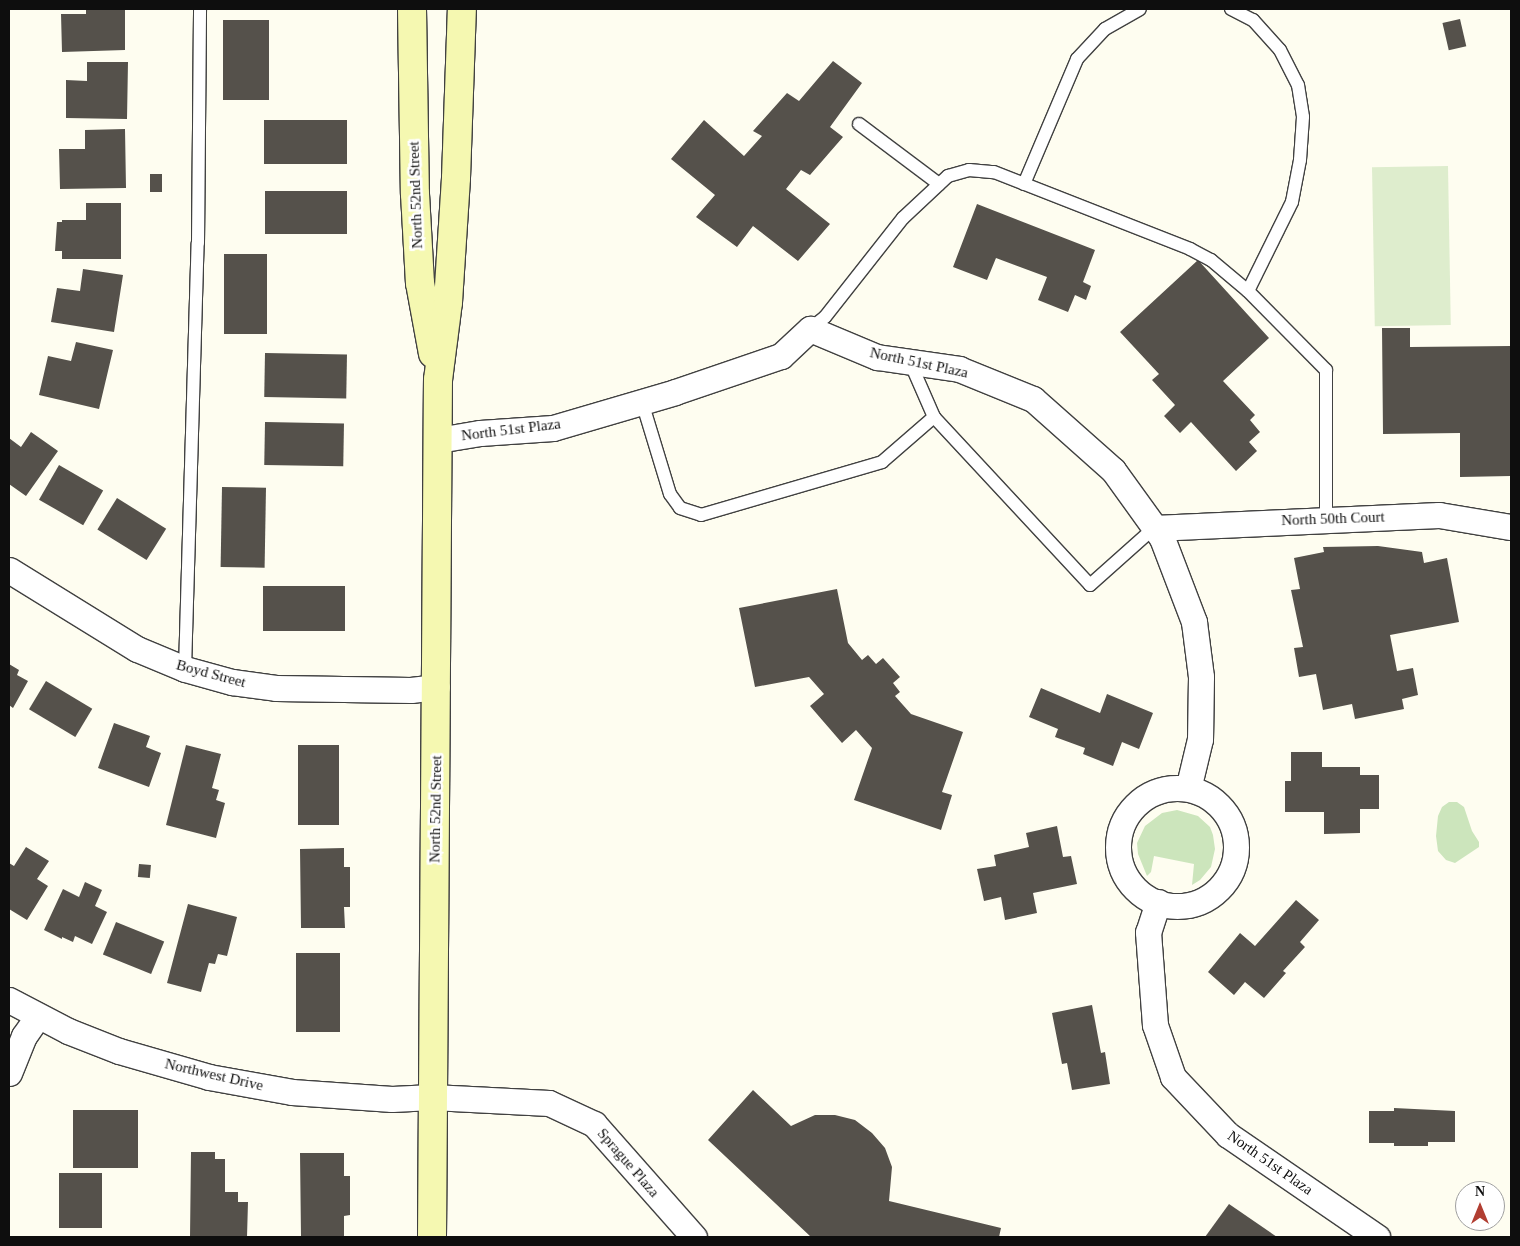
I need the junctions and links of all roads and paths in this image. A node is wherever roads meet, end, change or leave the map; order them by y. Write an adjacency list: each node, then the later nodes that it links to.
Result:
1 (200, 9): 20 (lane)
2 (412, 9): 12 (main road, North 52nd Street)
3 (462, 9): 12 (main road, North 52nd Street)
4 (1140, 9): 8 (lane)
5 (1231, 9): 9 (lane)
6 (859, 124): 7 (lane)
7 (940, 184): 8 (lane); 10 (lane)
8 (1024, 184): 9 (lane)
9 (1248, 291): 16 (lane)
10 (810, 329): 11 (street, North 51st Plaza); 13 (street, North 51st Plaza)
11 (910, 362): 14 (lane); 18 (street, North 51st Plaza)
12 (438, 380): 15 (main road, North 52nd Street)
13 (642, 402): 14 (lane); 15 (street, North 51st Plaza)
14 (934, 417): 18 (lane)
15 (438, 440): 21 (main road, North 52nd Street)
16 (1326, 520): 17 (street, North 50th Court); 18 (street, North 50th Court)
17 (1511, 527)
18 (1154, 528): 22 (street, North 51st Plaza)
19 (9, 570): 20 (street, Boyd Street)
20 (184, 669): 21 (street, Boyd Street)
21 (437, 687): 27 (main road, North 52nd Street)
22 (1188, 789): 23 (street); 23 (street)
23 (1158, 902): 30 (street, North 51st Plaza)
24 (9, 1000): 25 (street, Northwest Drive)
25 (38, 1016): 26 (street); 27 (street, Northwest Drive)
26 (9, 1073)
27 (432, 1098): 28 (main road, North 52nd Street); 29 (street, Sprague Plaza)
28 (432, 1237)
29 (694, 1237)
30 (1377, 1237)

